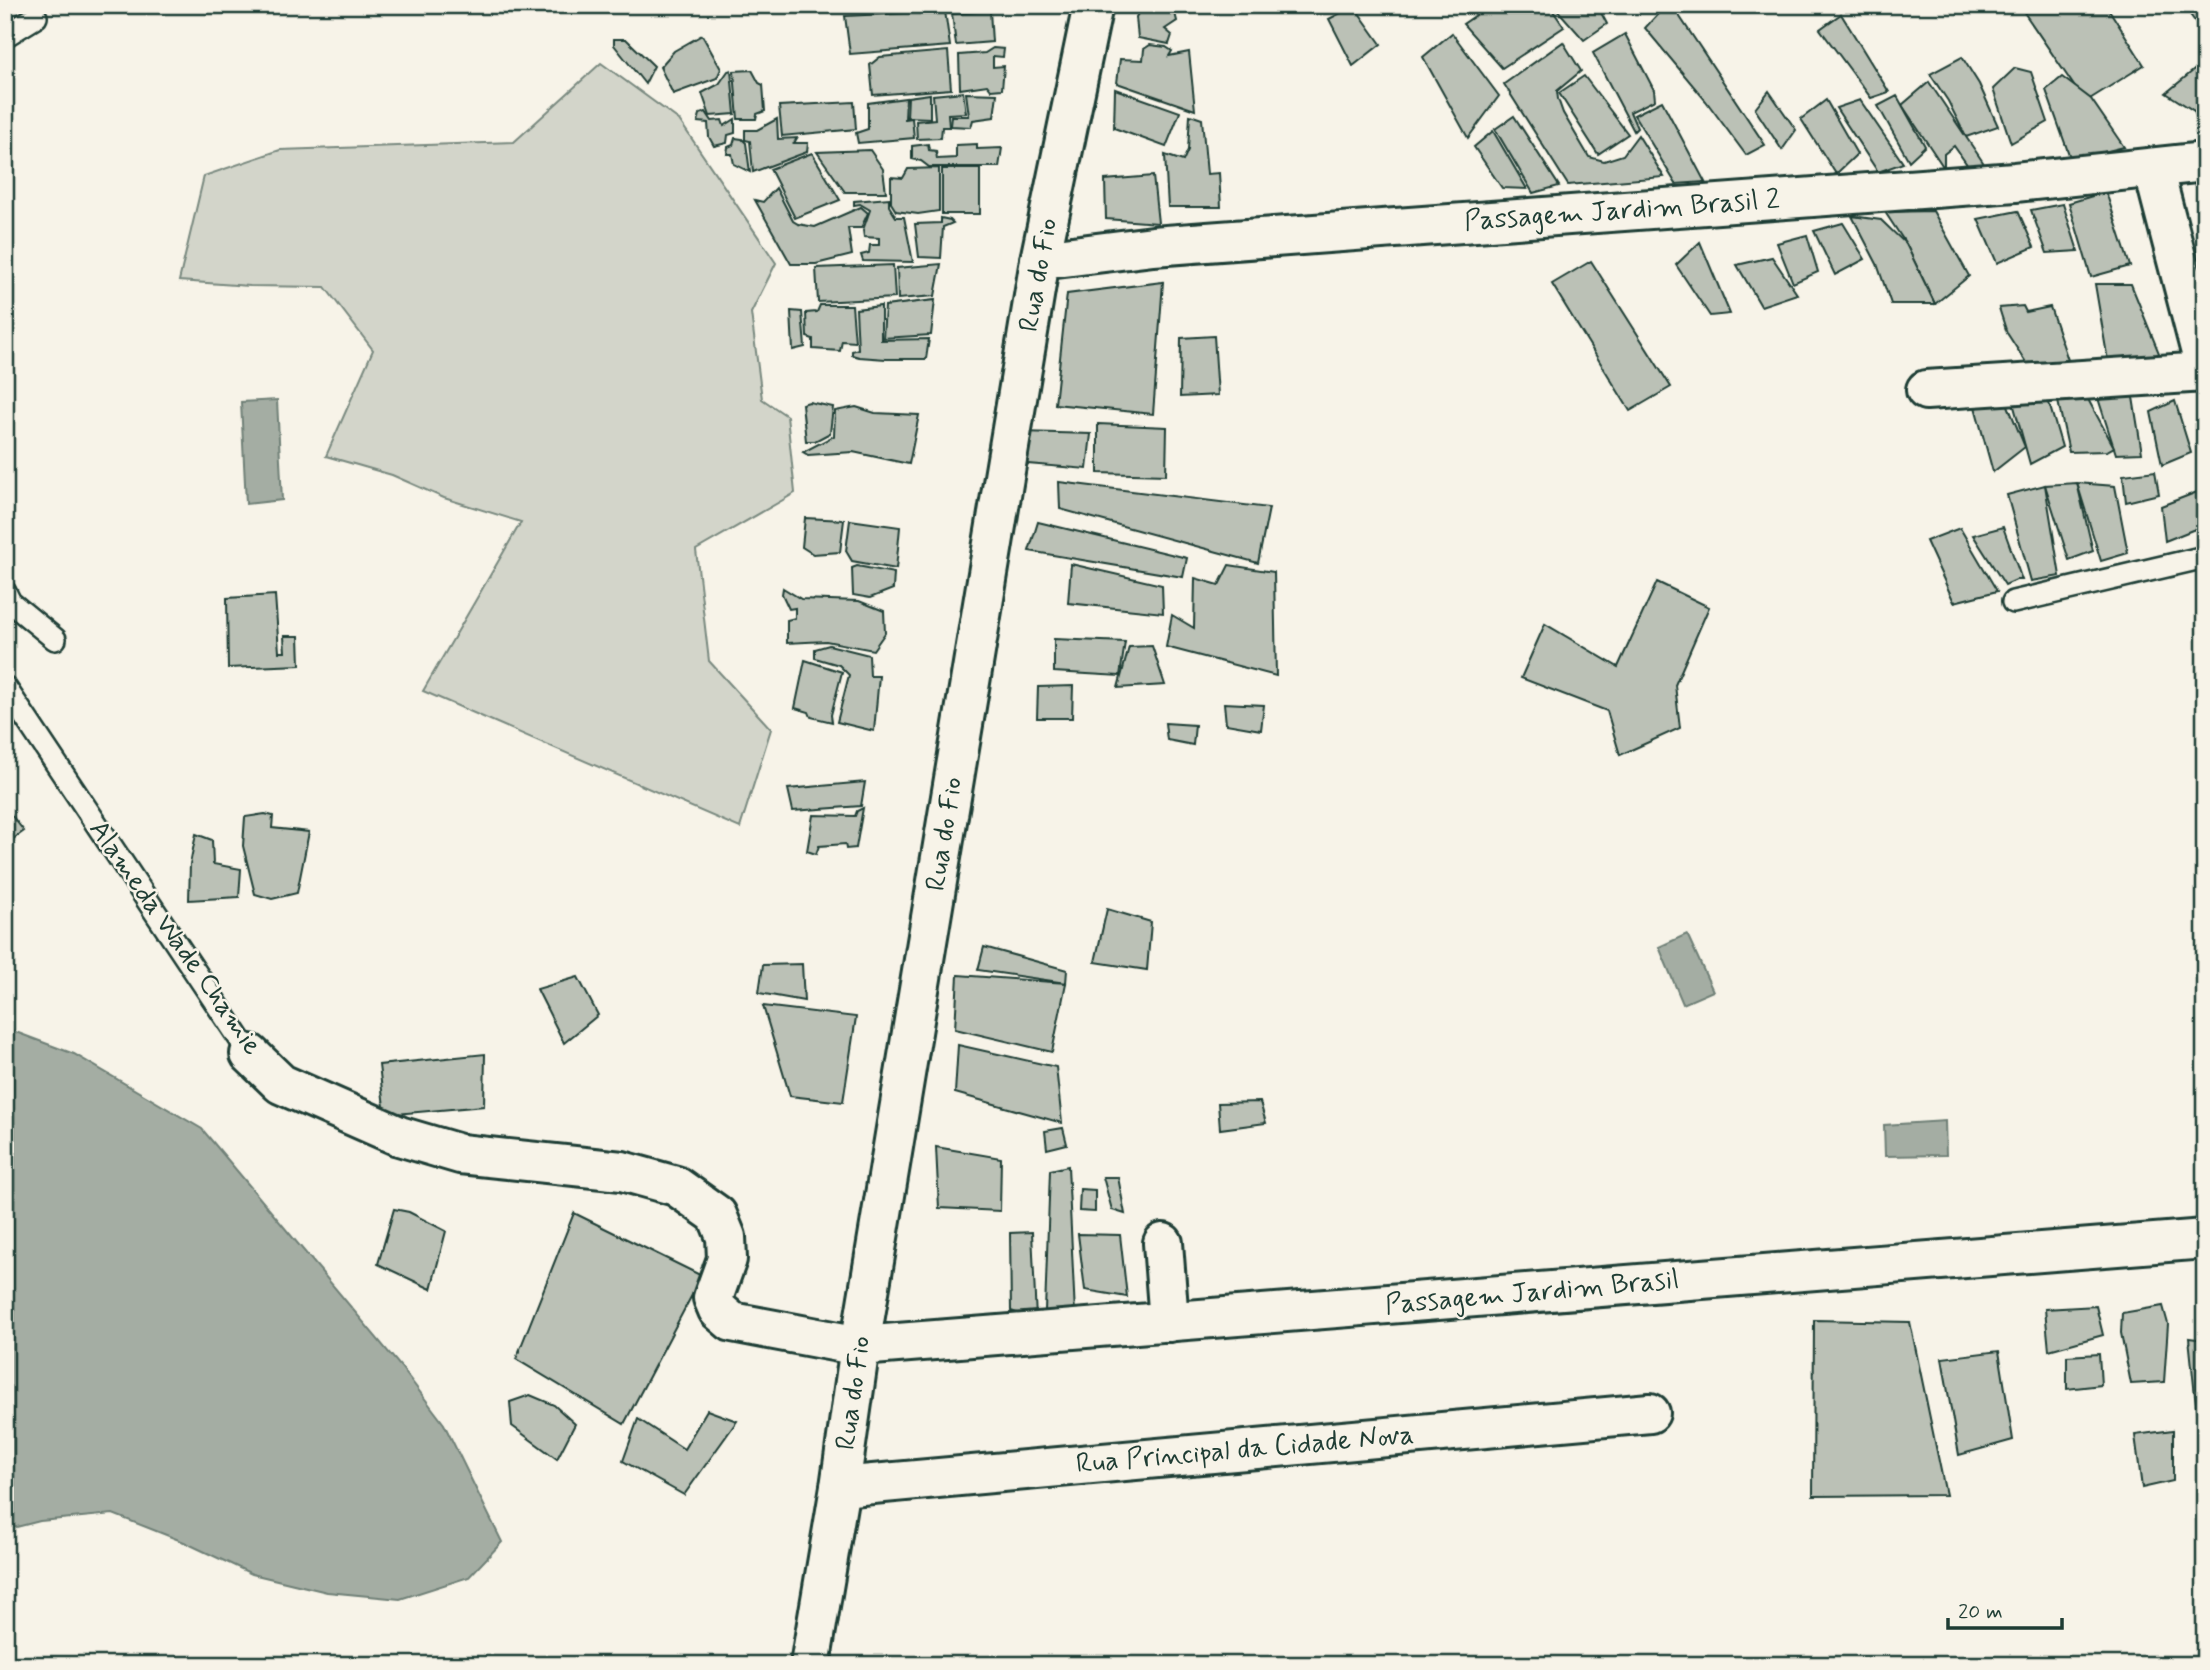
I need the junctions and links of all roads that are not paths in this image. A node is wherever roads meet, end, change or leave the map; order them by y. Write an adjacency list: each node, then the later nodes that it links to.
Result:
1 (1093, 5): 6 (street, Rua do Fio)
2 (36, 18): 3 (lane)
3 (5, 36)
4 (2205, 162): 5 (street, Passagem Jardim Brasil 2)
5 (2153, 168): 6 (street, Passagem Jardim Brasil 2); 7 (street)
6 (1040, 260): 18 (street, Rua do Fio)
7 (2205, 370): 8 (street)
8 (1927, 390)
9 (2205, 556): 11 (lane)
10 (5, 592): 12 (lane)
11 (2013, 602)
12 (55, 639)
13 (5, 687): 14 (lane, Alameda Wade Chamie)
14 (250, 1054): 18 (street, Alameda Wade Chamie)
15 (2205, 1239): 17 (street, Passagem Jardim Brasil)
16 (1163, 1243): 17 (street)
17 (1169, 1322): 18 (street, Passagem Jardim Brasil)
18 (860, 1346): 20 (street, Rua do Fio)
19 (1650, 1413): 20 (street, Rua Principal da Cidade Nova)
20 (840, 1487): 21 (street, Rua do Fio)
21 (810, 1665)

